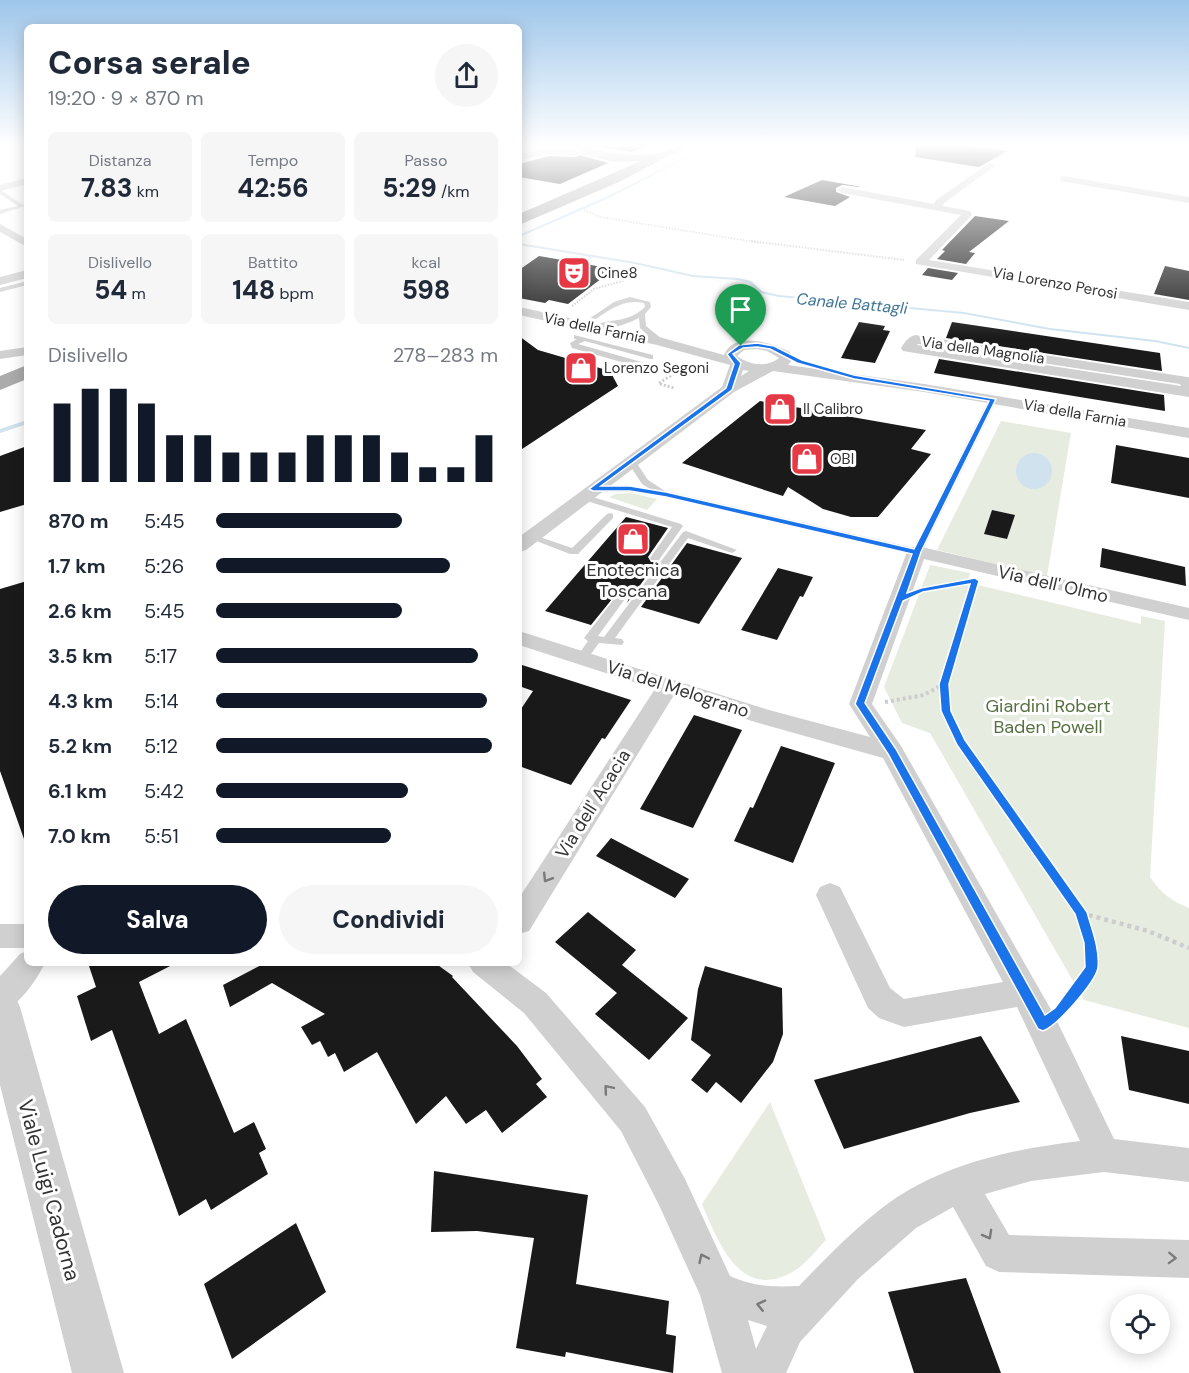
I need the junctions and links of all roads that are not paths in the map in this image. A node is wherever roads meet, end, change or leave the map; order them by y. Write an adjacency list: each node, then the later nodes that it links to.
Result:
1 (542, 210): 3 (main road)
2 (949, 210): 10 (street, Via Lorenzo Perosi)
3 (522, 219)
4 (0, 227): 5 (street)
5 (24, 242)
6 (24, 275): 7 (street)
7 (0, 280)
8 (24, 284): 9 (lane)
9 (0, 290)
10 (1189, 306)
11 (522, 312): 13 (street, Via della Farnia)
12 (642, 314): 13 (lane); 13 (lane); 14 (lane)
13 (592, 324): 14 (street, Via della Farnia)
14 (665, 343): 15 (street, Via della Farnia); 20 (street, Via della Farnia)
15 (736, 348): 18 (street, Via della Farnia); 20 (street)
16 (24, 351): 17 (street)
17 (0, 355)
18 (785, 355): 21 (street); 26 (street, Via della Farnia)
19 (652, 360): 22 (lane)
20 (738, 363): 21 (street, Via della Farnia); 28 (street)
21 (769, 367): 26 (street, Via della Farnia); 28 (street)
22 (647, 369)
23 (24, 370): 25 (main road)
24 (24, 371): 27 (main road)
25 (0, 376)
26 (854, 377): 30 (street, Via della Farnia)
27 (0, 384)
28 (729, 389): 32 (street)
29 (1189, 392): 29 (street, Via della Magnolia)
30 (993, 399): 31 (street, Via della Farnia); 38 (lane)
31 (1189, 433)
32 (632, 461): 33 (street); 34 (lane)
33 (588, 493): 34 (lane); 36 (street); 39 (lane)
34 (666, 494): 38 (lane)
35 (610, 516): 36 (lane)
36 (525, 542)
37 (732, 550): 43 (lane)
38 (917, 552): 41 (street, Via dell' Olmo); 45 (street)
39 (655, 558)
40 (625, 592): 43 (lane)
41 (1189, 614)
42 (522, 638): 43 (street, Via del Melograno)
43 (596, 642): 44 (street, Via del Melograno)
44 (668, 686): 45 (street, Via del Melograno); 47 (street, Via dell' Acacia, one-way to 47)
45 (892, 752): 52 (street)
46 (830, 895): 52 (street)
47 (522, 917)
48 (0, 936): 49 (street)
49 (24, 936)
50 (28, 966): 53 (street)
51 (491, 966): 59 (street, one-way to 51)
52 (1025, 992): 55 (street)
53 (0, 999)
54 (0, 1007): 61 (street, Viale Luigi Cadorna)
55 (1104, 1155): 56 (street); 57 (street)
56 (1189, 1165)
57 (959, 1184): 58 (street, one-way to 58); 60 (street)
58 (1189, 1259)
59 (717, 1289): 60 (street, one-way to 59); 62 (street)
60 (808, 1305): 63 (street)
61 (98, 1373)
62 (742, 1373)
63 (765, 1373)

